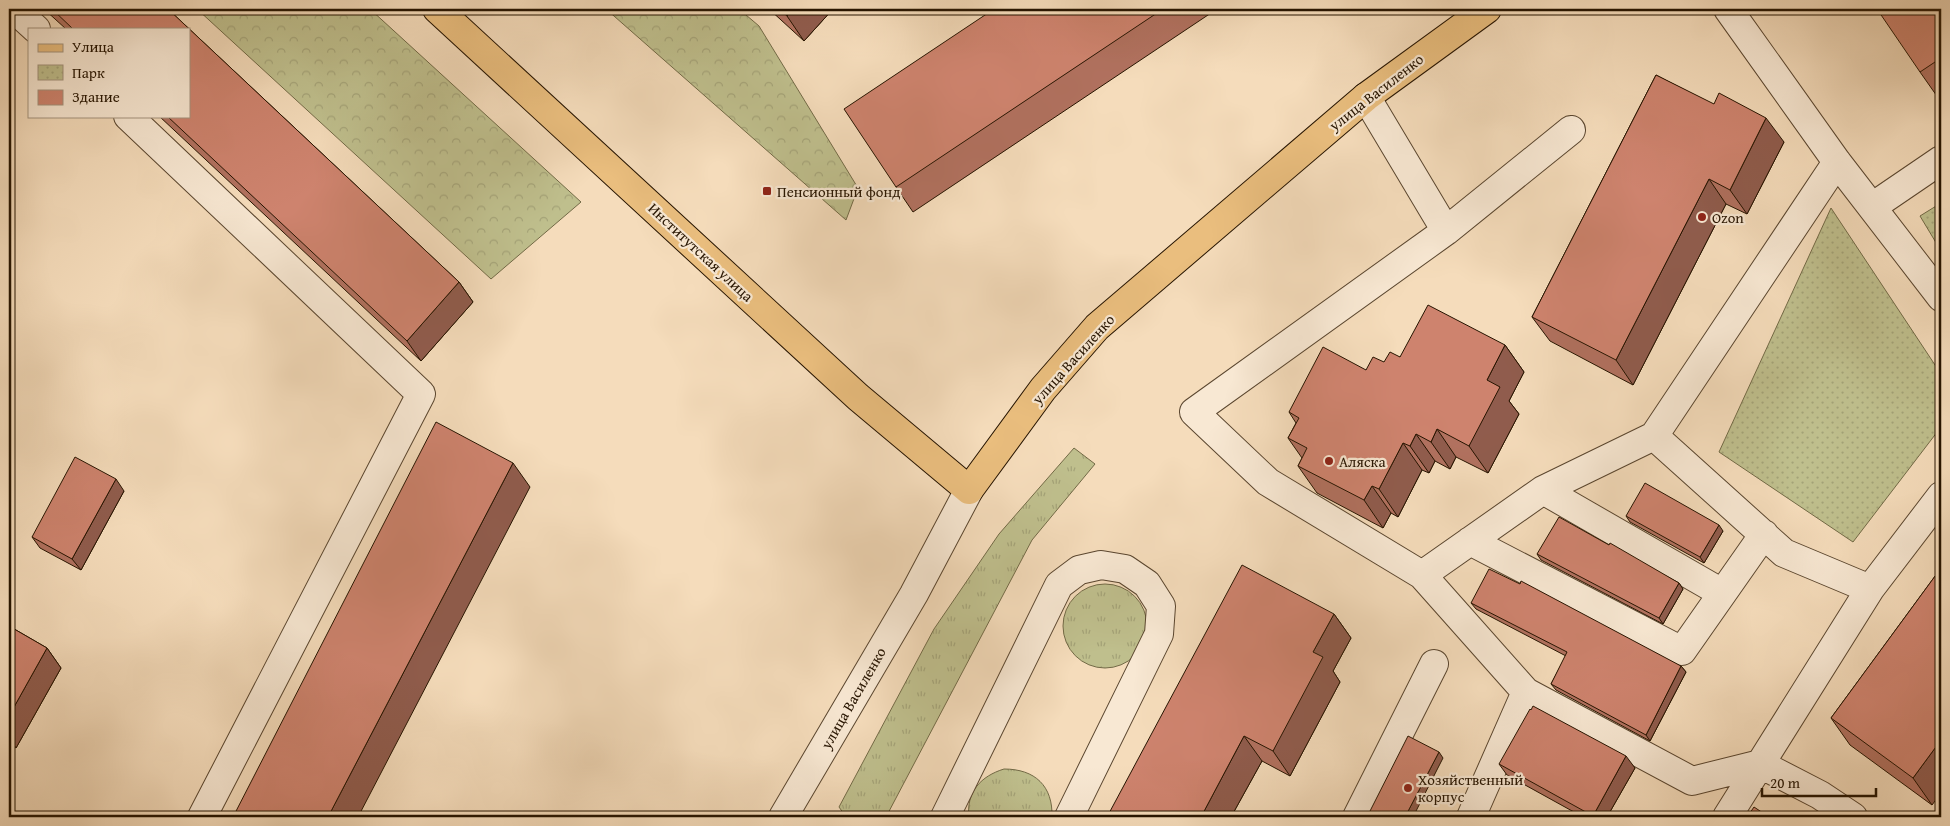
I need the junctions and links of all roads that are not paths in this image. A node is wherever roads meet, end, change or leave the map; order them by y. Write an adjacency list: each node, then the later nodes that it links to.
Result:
1 (14, 9): 5 (street)
2 (436, 9): 15 (main road, Институтская улица)
3 (1487, 9): 6 (main road, улица Василенко)
4 (1728, 9): 10 (street)
5 (35, 28)
6 (1366, 97): 12 (street); 15 (main road, улица Василенко)
7 (130, 118): 26 (street)
8 (1571, 130): 12 (street)
9 (1941, 160): 11 (street)
10 (1837, 162): 11 (street); 14 (street)
11 (1872, 206): 13 (street)
12 (1446, 232): 20 (street)
13 (1941, 297)
14 (1654, 436): 16 (street); 18 (street)
15 (969, 490): 27 (street, улица Василенко)
16 (1543, 490): 19 (street); 22 (street)
17 (1941, 496): 21 (street)
18 (1764, 534): 21 (street); 22 (street)
19 (1470, 541): 20 (street); 22 (street)
20 (1422, 575): 24 (street)
21 (1870, 589): 25 (street)
22 (1722, 593)
23 (1434, 664): 30 (street)
24 (1526, 692): 25 (street); 31 (street)
25 (1760, 764): 32 (street); 33 (street)
26 (202, 817)
27 (783, 817)
28 (945, 817): 29 (street)
29 (1069, 817)
30 (1357, 817)
31 (1471, 817)
32 (1727, 817)
33 (1853, 817)

